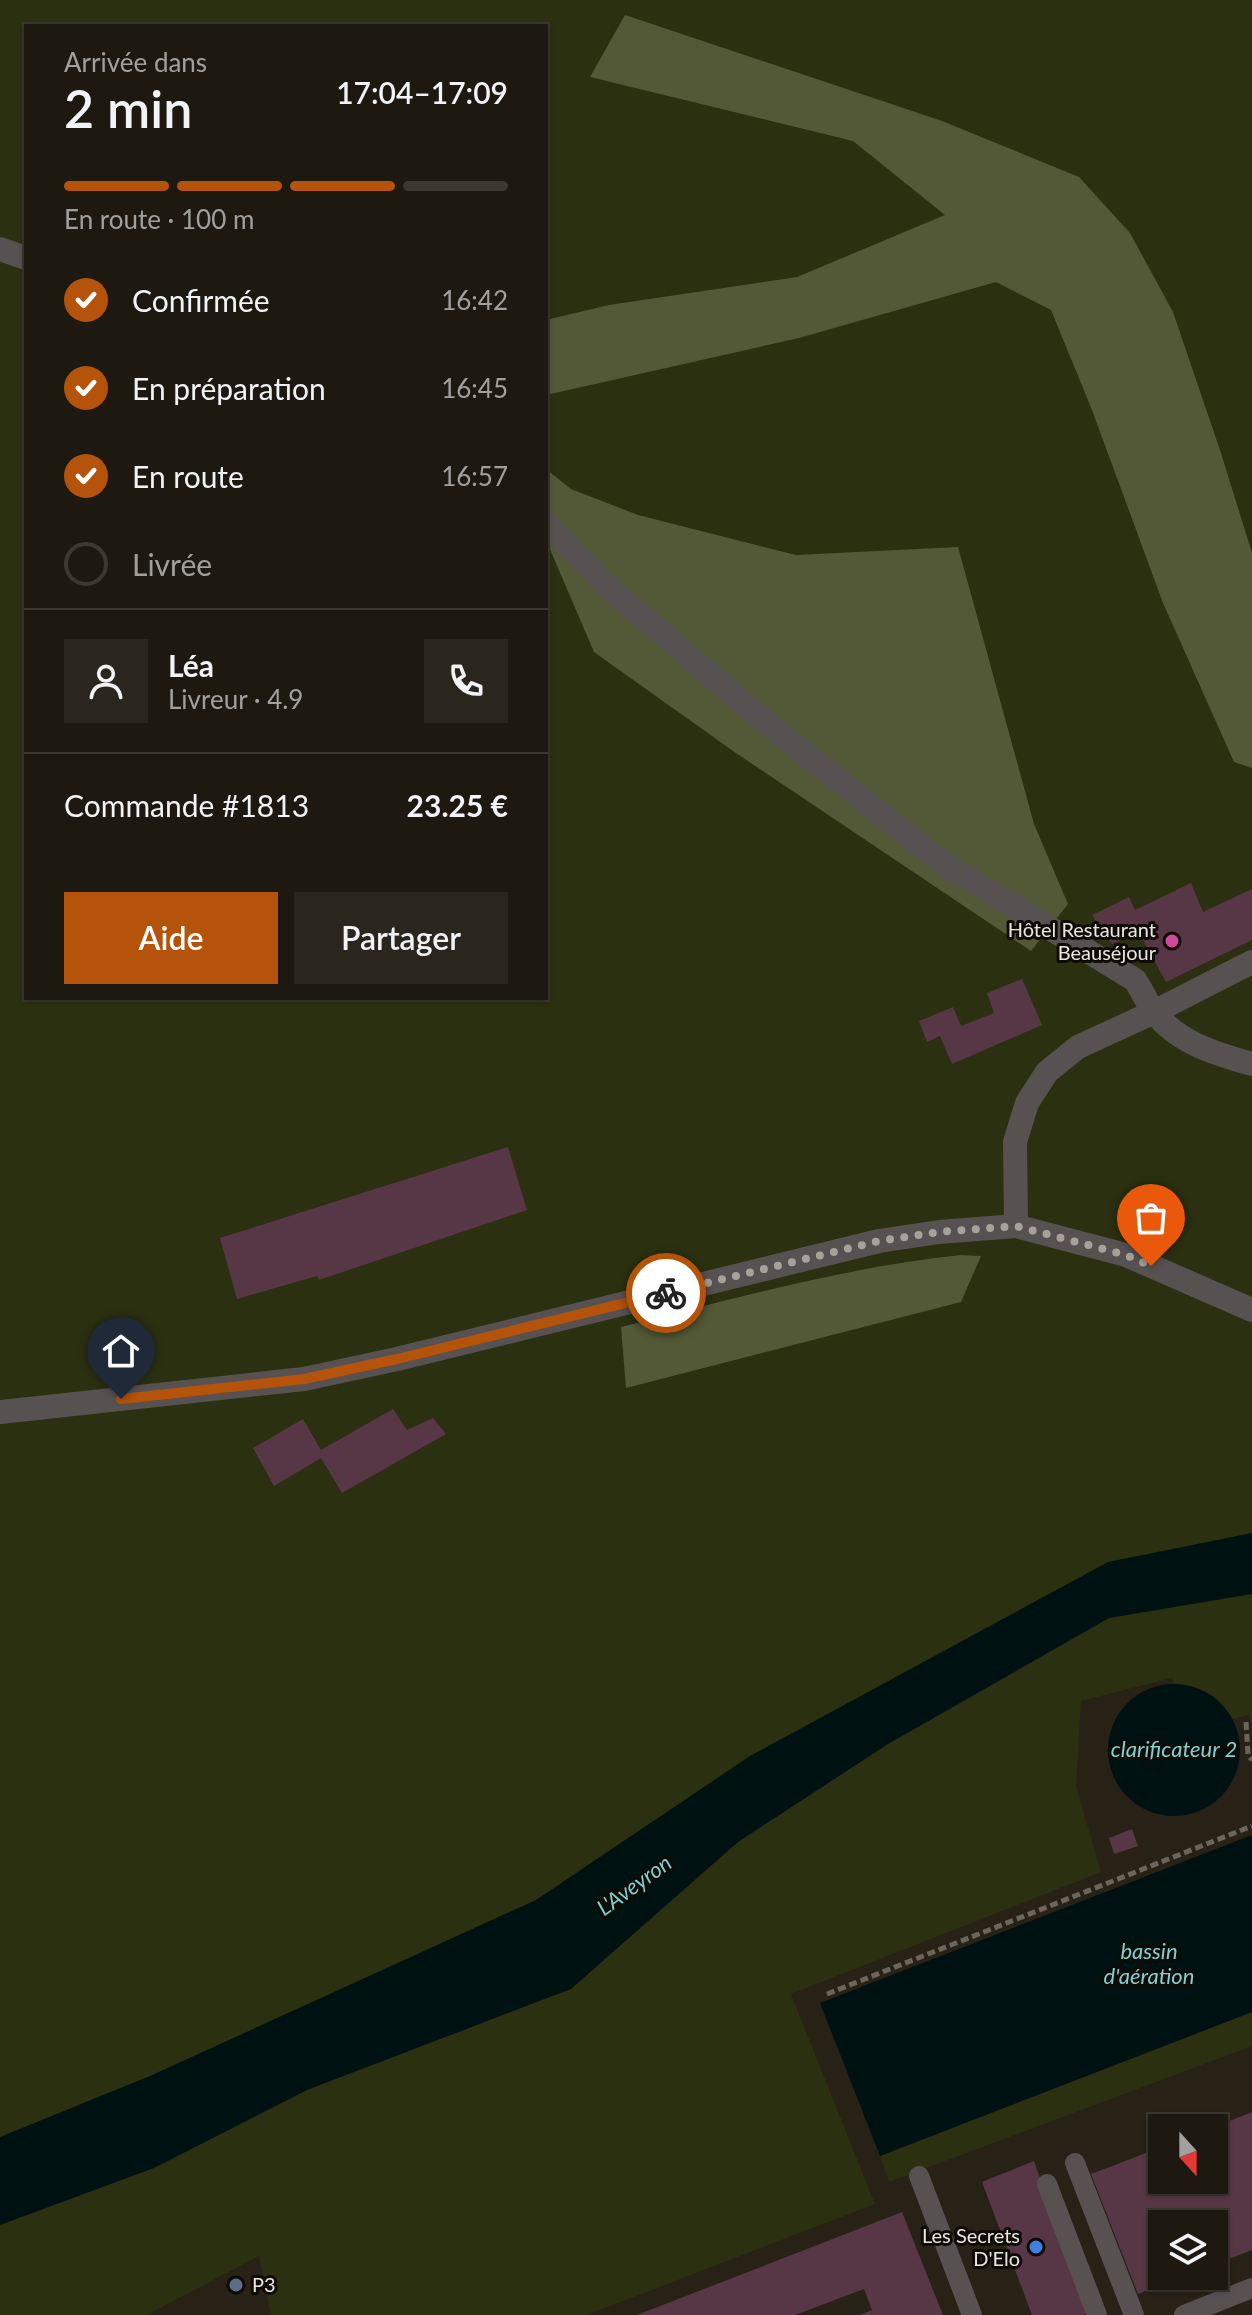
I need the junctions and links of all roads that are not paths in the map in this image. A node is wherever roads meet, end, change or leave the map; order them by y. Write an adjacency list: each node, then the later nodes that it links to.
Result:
1 (0, 249): 2 (street)
2 (24, 257)
3 (548, 525): 5 (street)
4 (1252, 962): 5 (street)
5 (1154, 1012): 6 (street); 7 (street)
6 (1252, 1064)
7 (1016, 1226): 8 (street); 9 (street)
8 (1252, 1310)
9 (0, 1412)
10 (1075, 2163): 16 (lane)
11 (919, 2176): 14 (lane)
12 (1047, 2184): 15 (lane)
13 (1252, 2288): 17 (lane)
14 (972, 2315)
15 (1097, 2315)
16 (1134, 2315)
17 (1184, 2315)

